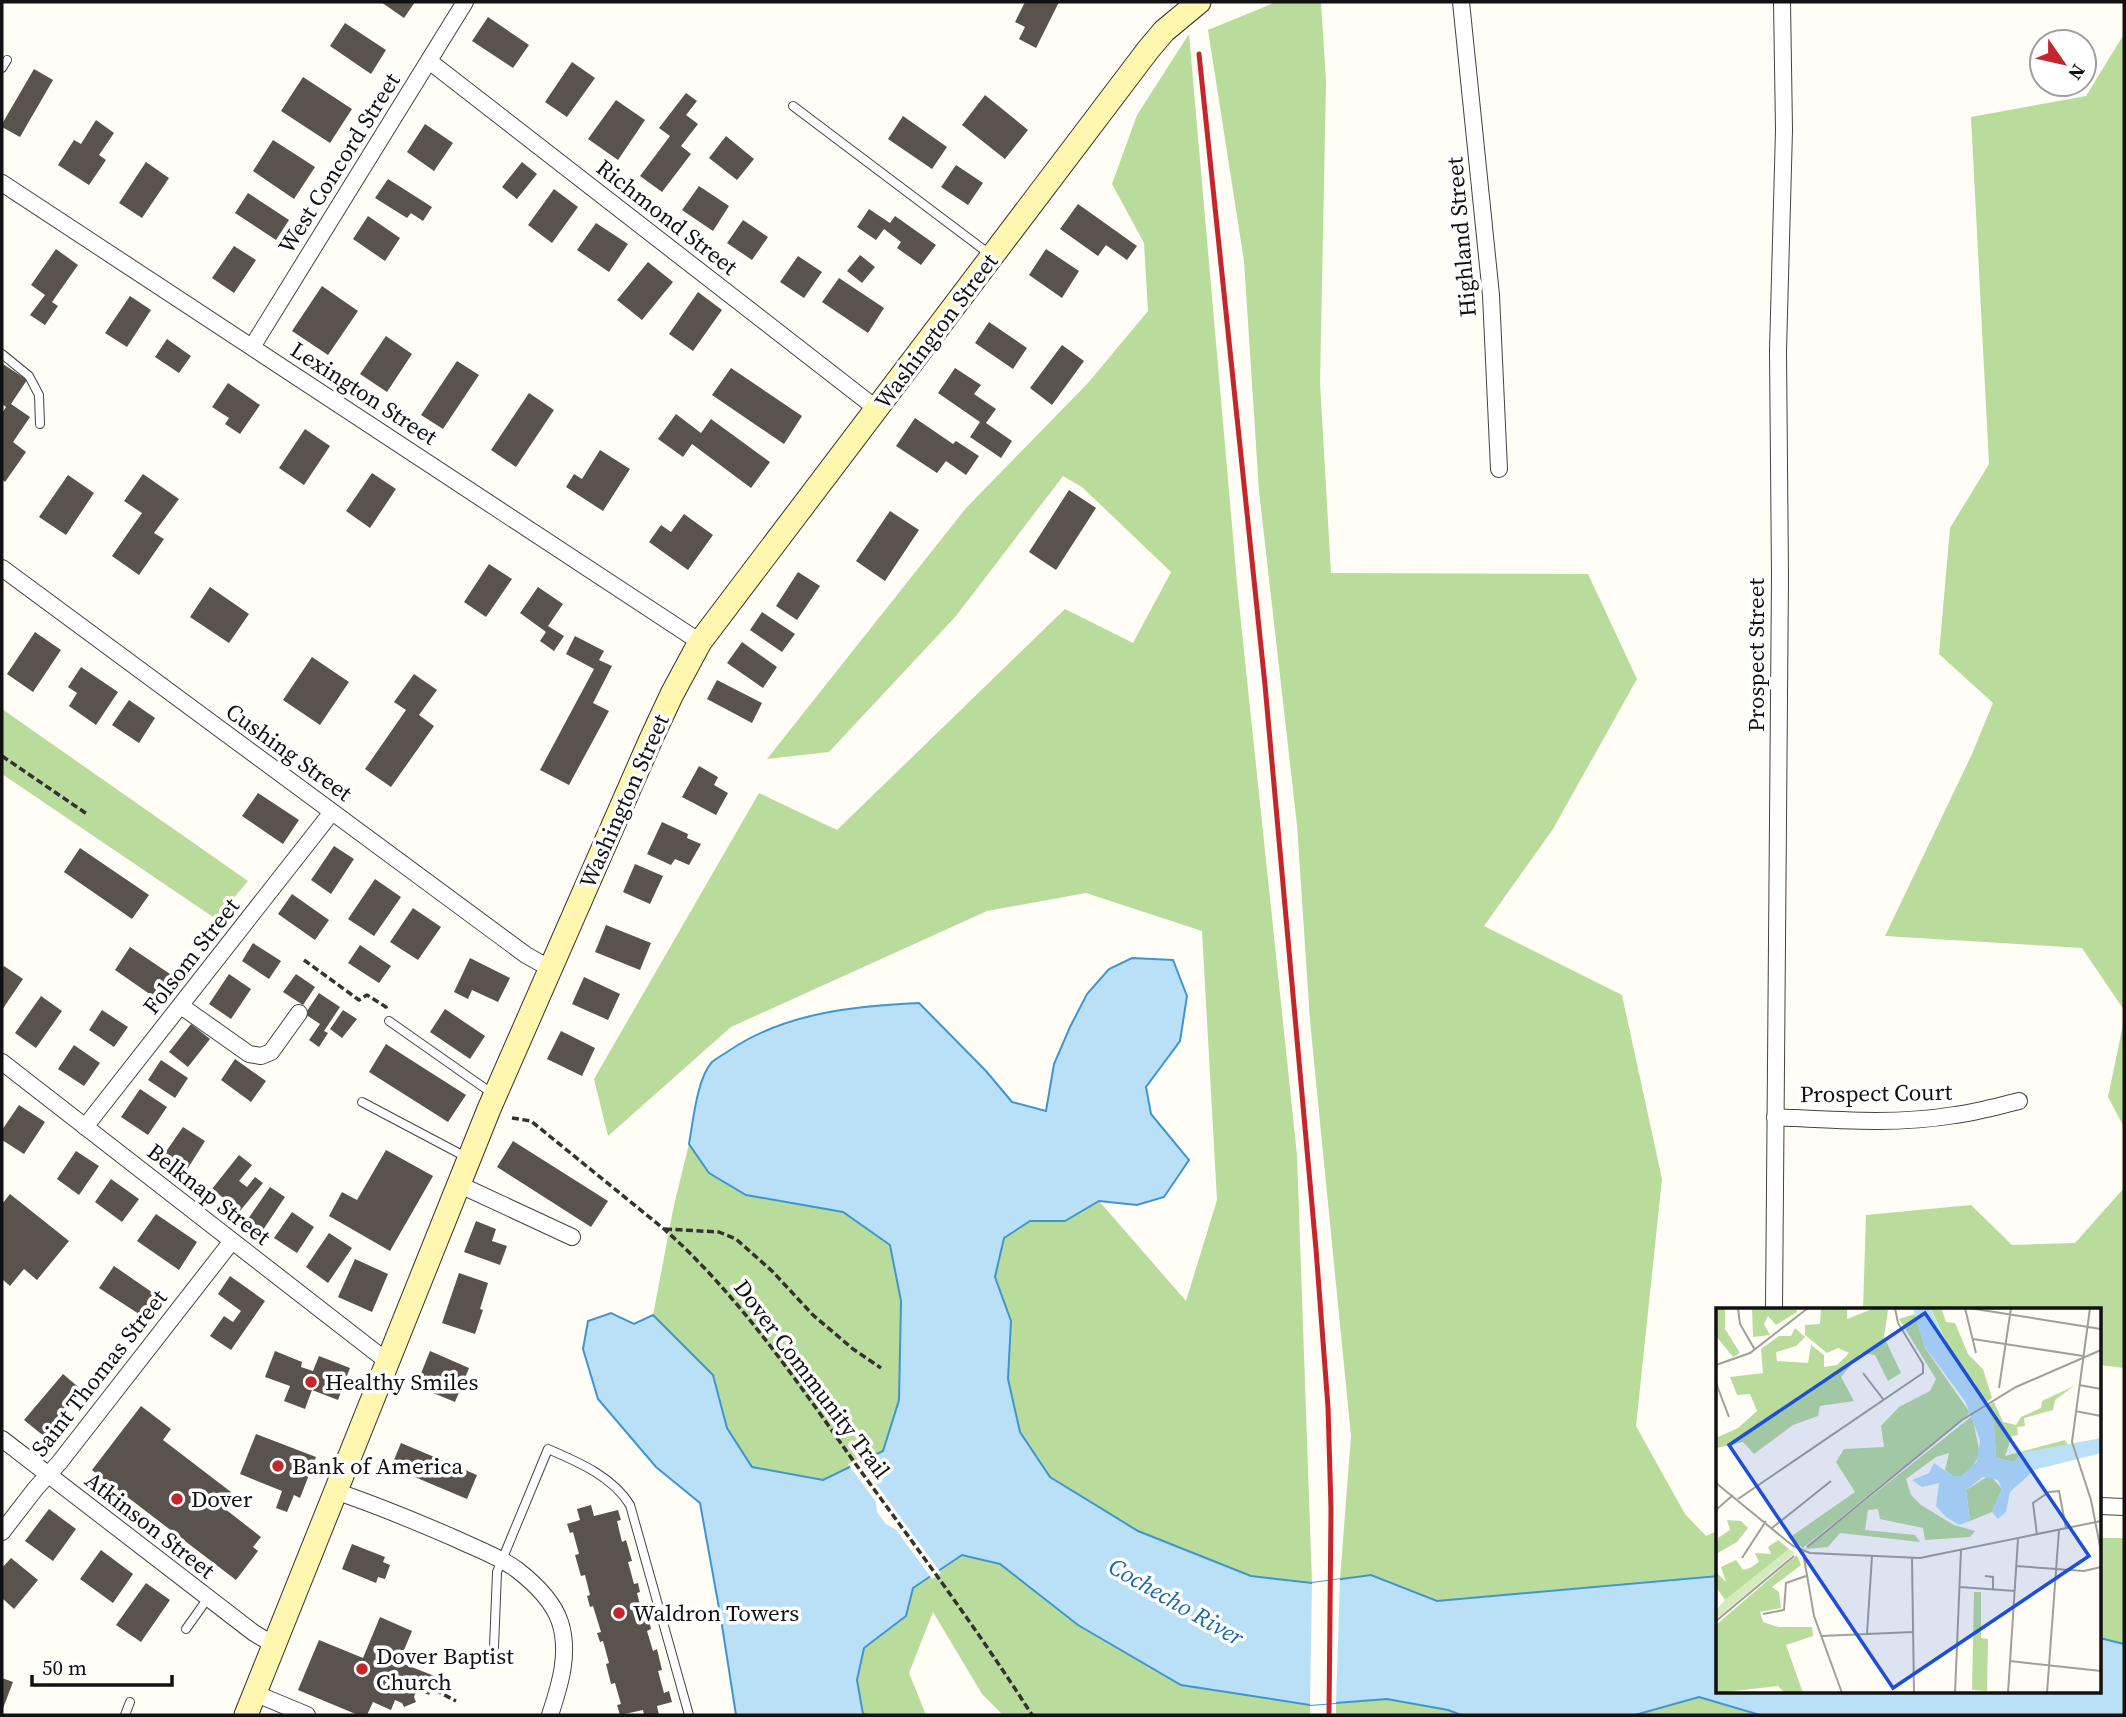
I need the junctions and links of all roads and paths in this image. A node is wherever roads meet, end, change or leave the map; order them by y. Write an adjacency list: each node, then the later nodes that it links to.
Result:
1 (465, 2): 5 (street, West Concord Street)
2 (1461, 2): 13 (street, Highland Street)
3 (1782, 2): 28 (street, Prospect Street)
4 (1182, 6): 8 (street, Washington Street)
5 (429, 61): 9 (street, West Concord Street); 11 (street, Richmond Street)
6 (793, 106): 8 (lane)
7 (2, 183): 9 (street, Lexington Street)
8 (992, 256): 11 (street, Washington Street)
9 (252, 347): 15 (street, Lexington Street)
10 (2, 354): 12 (lane)
11 (877, 409): 15 (street, Washington Street)
12 (40, 424)
13 (1499, 469)
14 (2, 569): 17 (street, Cushing Street)
15 (700, 642): 20 (street, Washington Street)
16 (2, 756): 18 (path)
17 (332, 812): 20 (street, Cushing Street); 21 (street, Folsom Street)
18 (88, 814)
19 (303, 960): 23 (path)
20 (551, 969): 25 (street, Washington Street)
21 (181, 1006): 22 (street); 30 (street, Folsom Street)
22 (299, 1013)
23 (389, 1021): 25 (lane)
24 (2, 1062): 30 (street, Belknap Street)
25 (487, 1089): 31 (street, Washington Street)
26 (2019, 1101): 28 (street, Prospect Court)
27 (362, 1102): 31 (lane)
28 (1775, 1116): 36 (street, Prospect Street)
29 (512, 1118): 33 (path, Dover Community Trail)
30 (85, 1127): 35 (street, Belknap Street)
31 (469, 1158): 32 (street, Washington Street)
32 (458, 1184): 34 (street); 37 (street, Washington Street)
33 (664, 1229): 38 (path); 59 (path, Dover Community Trail)
34 (572, 1237)
35 (232, 1241): 37 (street, Belknap Street); 40 (street, Saint Thomas Street)
36 (1774, 1308)
37 (388, 1362): 41 (street, Washington Street)
38 (881, 1368)
39 (2, 1439): 40 (street, Atkinson Street)
40 (47, 1475): 44 (street, Saint Thomas Street); 46 (street, Atkinson Street)
41 (335, 1491): 45 (street); 48 (street, Washington Street)
42 (2102, 1507): 43 (street)
43 (2124, 1507)
44 (2, 1532)
45 (501, 1560): 49 (lane); 57 (street); 58 (lane)
46 (208, 1598): 47 (lane); 48 (street, Atkinson Street)
47 (186, 1629)
48 (274, 1645): 51 (street, Washington Street)
49 (494, 1647)
50 (435, 1690): 52 (path)
51 (254, 1693): 55 (street, Washington Street); 56 (street)
52 (456, 1701)
53 (130, 1702): 54 (lane)
54 (125, 1715)
55 (246, 1715)
56 (307, 1715)
57 (550, 1715)
58 (689, 1715)
59 (1032, 1715)

